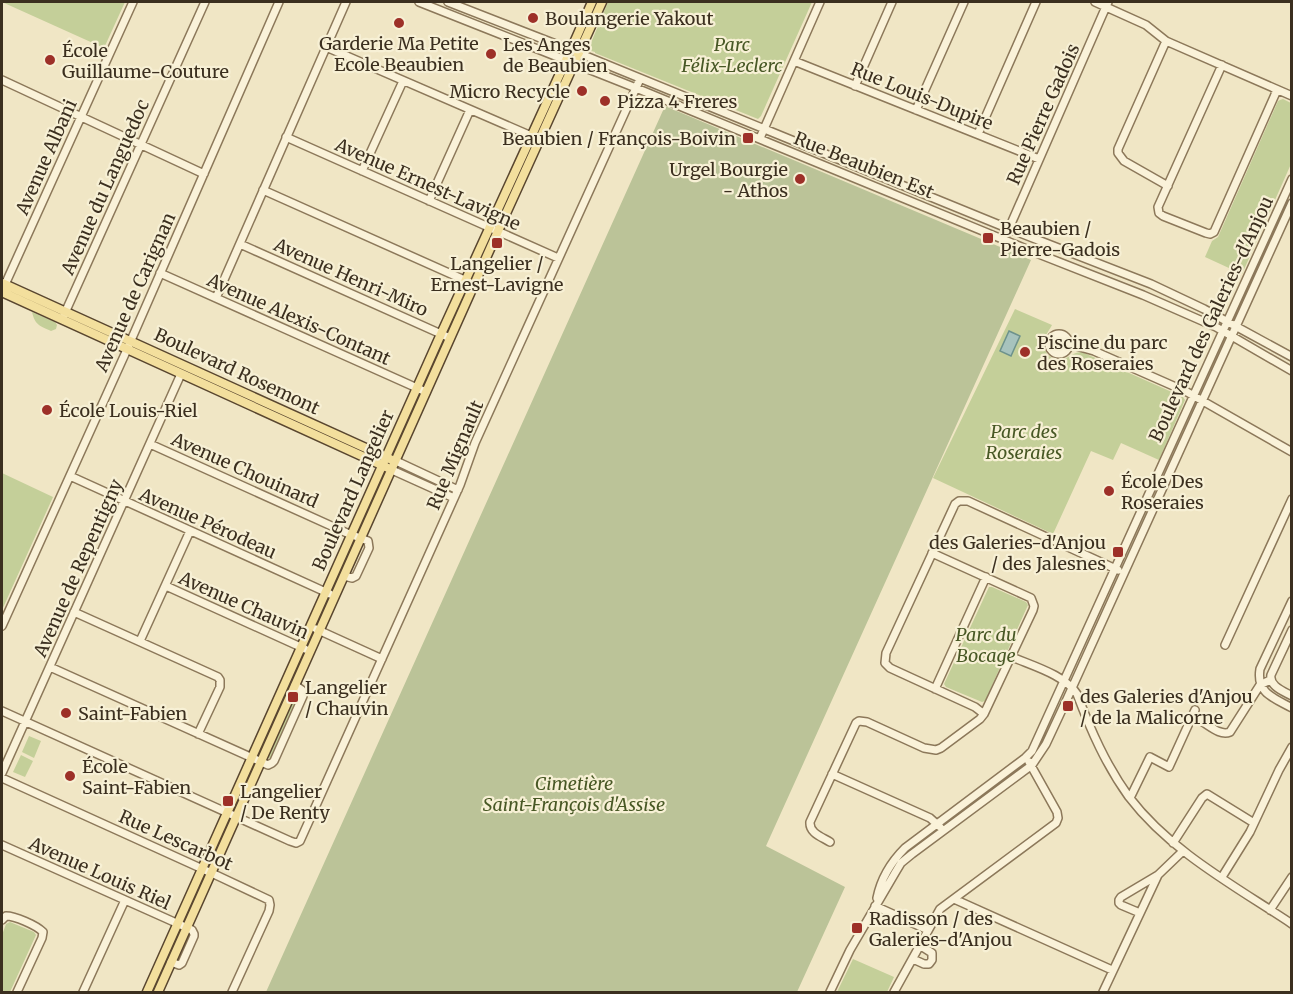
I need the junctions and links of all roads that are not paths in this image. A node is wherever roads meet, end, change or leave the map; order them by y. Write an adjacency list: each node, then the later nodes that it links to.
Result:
1 (133, 2): 32 (street, Avenue Albani)
2 (205, 2): 38 (street, Avenue du Languedoc)
3 (279, 2): 41 (street, Avenue de Carignan)
4 (346, 2): 18 (street)
5 (419, 2): 16 (street, Rue Beaubien Est)
6 (448, 2): 15 (street, Rue Beaubien Est)
7 (592, 2): 19 (main road, Boulevard Langelier)
8 (602, 2): 19 (main road, Boulevard Langelier)
9 (820, 2): 21 (street)
10 (892, 2): 26 (street)
11 (964, 2): 31 (street)
12 (1036, 2): 34 (street)
13 (1095, 2): 14 (street)
14 (1107, 4): 17 (street); 39 (street, Rue Pierre Gadois)
15 (464, 8): 16 (street); 19 (street, Rue Beaubien Est)
16 (460, 18): 20 (street, Rue Beaubien Est)
17 (1166, 41): 22 (street); 43 (street)
18 (326, 47): 25 (street); 35 (street)
19 (575, 52): 20 (main road, Boulevard Langelier); 23 (street, Rue Beaubien Est)
20 (571, 61): 27 (street, Rue Beaubien Est); 36 (main road, Boulevard Langelier)
21 (794, 62): 26 (street, Rue Louis-Dupire); 33 (street)
22 (1222, 65): 28 (street); 43 (street)
23 (640, 79): 27 (street, Rue Mignault); 33 (street, Rue Beaubien Est)
24 (2, 80): 32 (street)
25 (403, 81): 30 (street); 40 (street)
26 (855, 86): 31 (street, Rue Louis-Dupire)
27 (636, 88): 37 (street, Rue Beaubien Est); 53 (street, Rue Mignault)
28 (1278, 90): 29 (street); 43 (street)
29 (1292, 96)
30 (470, 110): 36 (street); 45 (street)
31 (916, 110): 34 (street, Rue Louis-Dupire)
32 (81, 116): 38 (street); 58 (street, Avenue Albani)
33 (764, 129): 37 (street); 46 (street, Rue Beaubien Est)
34 (978, 135): 39 (street, Rue Louis-Dupire)
35 (286, 137): 40 (street, Avenue Ernest-Lavigne); 44 (street)
36 (536, 138): 50 (main road, Boulevard Langelier)
37 (760, 138): 48 (street, Rue Beaubien Est)
38 (140, 144): 41 (street); 60 (street, Avenue du Languedoc)
39 (1039, 159): 49 (street, Rue Pierre Gadois)
40 (362, 171): 45 (street, Avenue Ernest-Lavigne)
41 (204, 174): 54 (street, Avenue de Carignan)
42 (1292, 179): 61 (street, Boulevard des Galeries-d'Anjou)
43 (1168, 186)
44 (263, 190): 52 (street); 56 (street)
45 (429, 201): 50 (street, Avenue Ernest-Lavigne)
46 (942, 201): 48 (street); 49 (street, Rue Beaubien Est)
47 (1292, 203): 62 (street, Boulevard des Galeries-d'Anjou)
48 (938, 211): 51 (street, Rue Beaubien Est)
49 (1008, 228): 51 (street, Rue Pierre Gadois); 55 (street, Rue Beaubien Est)
50 (494, 229): 53 (street, Avenue Ernest-Lavigne); 56 (main road, Boulevard Langelier)
51 (1004, 239): 57 (street, Rue Beaubien Est)
52 (240, 244): 59 (street); 64 (street, Avenue Henri-Miro)
53 (558, 258): 80 (street, Rue Mignault)
54 (160, 273): 59 (street, Avenue Alexis-Contant); 68 (street, Avenue de Carignan)
55 (1123, 273): 57 (street); 61 (street, Rue Beaubien Est)
56 (470, 282): 64 (main road, Boulevard Langelier); 66 (main road, Boulevard Langelier)
57 (1119, 285): 63 (street, Rue Beaubien Est)
58 (2, 288): 60 (main road, Boulevard Rosemont)
59 (216, 298): 72 (street, Avenue Alexis-Contant)
60 (63, 316): 68 (main road, Boulevard Rosemont)
61 (1227, 321): 62 (street, Rue Beaubien Est); 63 (street, Boulevard des Galeries-d'Anjou)
62 (1236, 326): 65 (street, Boulevard des Galeries-d'Anjou); 69 (street, Rue Beaubien Est)
63 (1223, 332): 65 (street, Rue Beaubien Est); 73 (street, Boulevard des Galeries-d'Anjou)
64 (441, 334): 66 (street, Avenue Henri-Miro); 72 (main road, Boulevard Langelier)
65 (1232, 337): 70 (street, Rue Beaubien Est); 74 (street, Boulevard des Galeries-d'Anjou)
66 (450, 338): 72 (main road, Boulevard Langelier)
67 (1069, 344): 73 (street)
68 (129, 345): 71 (main road, Boulevard Rosemont); 77 (main road, Boulevard Rosemont); 79 (street, Avenue de Carignan)
69 (1292, 357)
70 (1292, 371)
71 (182, 375): 75 (street, Avenue de Repentigny); 77 (main road, Boulevard Rosemont)
72 (421, 390): 77 (main road, Boulevard Langelier); 78 (main road, Boulevard Langelier)
73 (1193, 395): 74 (street); 88 (street, Boulevard des Galeries-d'Anjou)
74 (1202, 401): 76 (street); 89 (street, Boulevard des Galeries-d'Anjou)
75 (150, 444): 83 (street, Avenue de Repentigny); 85 (street, Avenue Chouinard)
76 (1292, 452)
77 (384, 461): 78 (main road, Boulevard Rosemont); 85 (main road, Boulevard Langelier)
78 (394, 465): 80 (street, Boulevard Rosemont); 81 (street, Boulevard Rosemont); 86 (main road, Boulevard Langelier)
79 (70, 476): 83 (street, Avenue Pérodeau); 96 (street, Avenue de Carignan)
80 (458, 490): 81 (street, Rue Mignault)
81 (454, 498): 103 (street, Rue Mignault)
82 (1292, 499): 100 (street)
83 (124, 501): 84 (street, Avenue Pérodeau); 95 (street, Avenue de Repentigny)
84 (190, 531): 91 (street); 92 (street, Avenue Pérodeau)
85 (351, 535): 86 (street, Avenue Chouinard); 92 (main road, Boulevard Langelier)
86 (361, 538): 93 (main road, Boulevard Langelier)
87 (932, 553): 88 (street); 90 (street); 109 (street)
88 (1116, 569): 89 (street); 106 (street, Boulevard des Galeries-d'Anjou)
89 (1124, 572): 108 (street, Boulevard des Galeries-d'Anjou)
90 (986, 577): 102 (street); 109 (street)
91 (166, 586): 99 (street); 101 (street, Avenue Chauvin)
92 (326, 592): 93 (street, Avenue Pérodeau); 97 (main road, Boulevard Langelier)
93 (335, 596): 97 (main road, Boulevard Langelier)
94 (1292, 601): 107 (street)
95 (74, 612): 99 (street); 104 (street, Avenue de Repentigny)
96 (2, 626)
97 (315, 628): 101 (main road, Boulevard Langelier); 103 (street, Avenue Chauvin)
98 (1292, 630): 105 (street)
99 (140, 641): 117 (street)
100 (1225, 645)
101 (306, 650): 120 (main road, Boulevard Langelier); 120 (main road, Boulevard Langelier)
102 (1012, 657): 106 (street); 114 (street)
103 (382, 659): 126 (street, Rue Mignault)
104 (50, 667): 116 (street, Avenue de Repentigny); 117 (street)
105 (1270, 680): 107 (street); 110 (street)
106 (1064, 681): 108 (street); 119 (street, Boulevard des Galeries-d'Anjou)
107 (1260, 685): 111 (street); 115 (street)
108 (1072, 686): 121 (street, Boulevard des Galeries-d'Anjou); 125 (street)
109 (935, 689): 114 (street)
110 (1292, 696)
111 (1292, 708)
112 (1195, 710): 125 (street)
113 (2, 711): 116 (street)
114 (984, 714): 123 (street)
115 (1201, 721)
116 (25, 722): 122 (street, Avenue de Repentigny); 126 (street)
117 (198, 734): 120 (street)
118 (1292, 747): 127 (street)
119 (1026, 758): 121 (street); 128 (street, Boulevard des Galeries-d'Anjou)
120 (256, 760): 126 (main road, Boulevard Langelier)
121 (1032, 765): 129 (street, Boulevard des Galeries-d'Anjou); 139 (street)
122 (2, 773)
123 (832, 774): 128 (street); 130 (street)
124 (2, 778): 134 (street, Rue Lescarbot)
125 (1130, 798): 131 (street)
126 (231, 816): 134 (main road, Boulevard Langelier); 135 (main road, Boulevard Langelier)
127 (1254, 823): 131 (street); 137 (street)
128 (937, 824): 129 (street); 141 (street, Boulevard des Galeries-d'Anjou)
129 (943, 831): 141 (street, Boulevard des Galeries-d'Anjou)
130 (830, 842)
131 (1173, 843): 133 (street)
132 (2, 844): 140 (street, Avenue Louis Riel)
133 (1183, 851): 136 (street); 137 (street)
134 (202, 868): 135 (street, Rue Lescarbot); 145 (main road, Boulevard Langelier)
135 (211, 873): 147 (main road, Boulevard Langelier); 156 (street, Rue Lescarbot)
136 (1158, 875): 143 (street); 143 (street)
137 (1222, 877): 142 (street)
138 (1292, 877): 142 (street)
139 (954, 898): 148 (street); 151 (street)
140 (125, 900): 145 (street, Avenue Louis Riel); 153 (street)
141 (875, 906): 148 (street); 157 (street)
142 (1270, 910): 146 (street)
143 (1140, 913): 151 (street)
144 (2, 920): 152 (street)
145 (177, 924): 147 (street, Avenue Louis Riel); 154 (main road, Boulevard Langelier)
146 (1292, 924)
147 (186, 928): 155 (main road, Boulevard Langelier)
148 (928, 930): 149 (street)
149 (921, 946): 150 (street); 150 (street)
150 (913, 958): 158 (street)
151 (1112, 970): 159 (street)
152 (17, 993)
153 (83, 993)
154 (147, 993)
155 (158, 993)
156 (232, 993)
157 (830, 993)
158 (894, 993)
159 (1103, 993)

